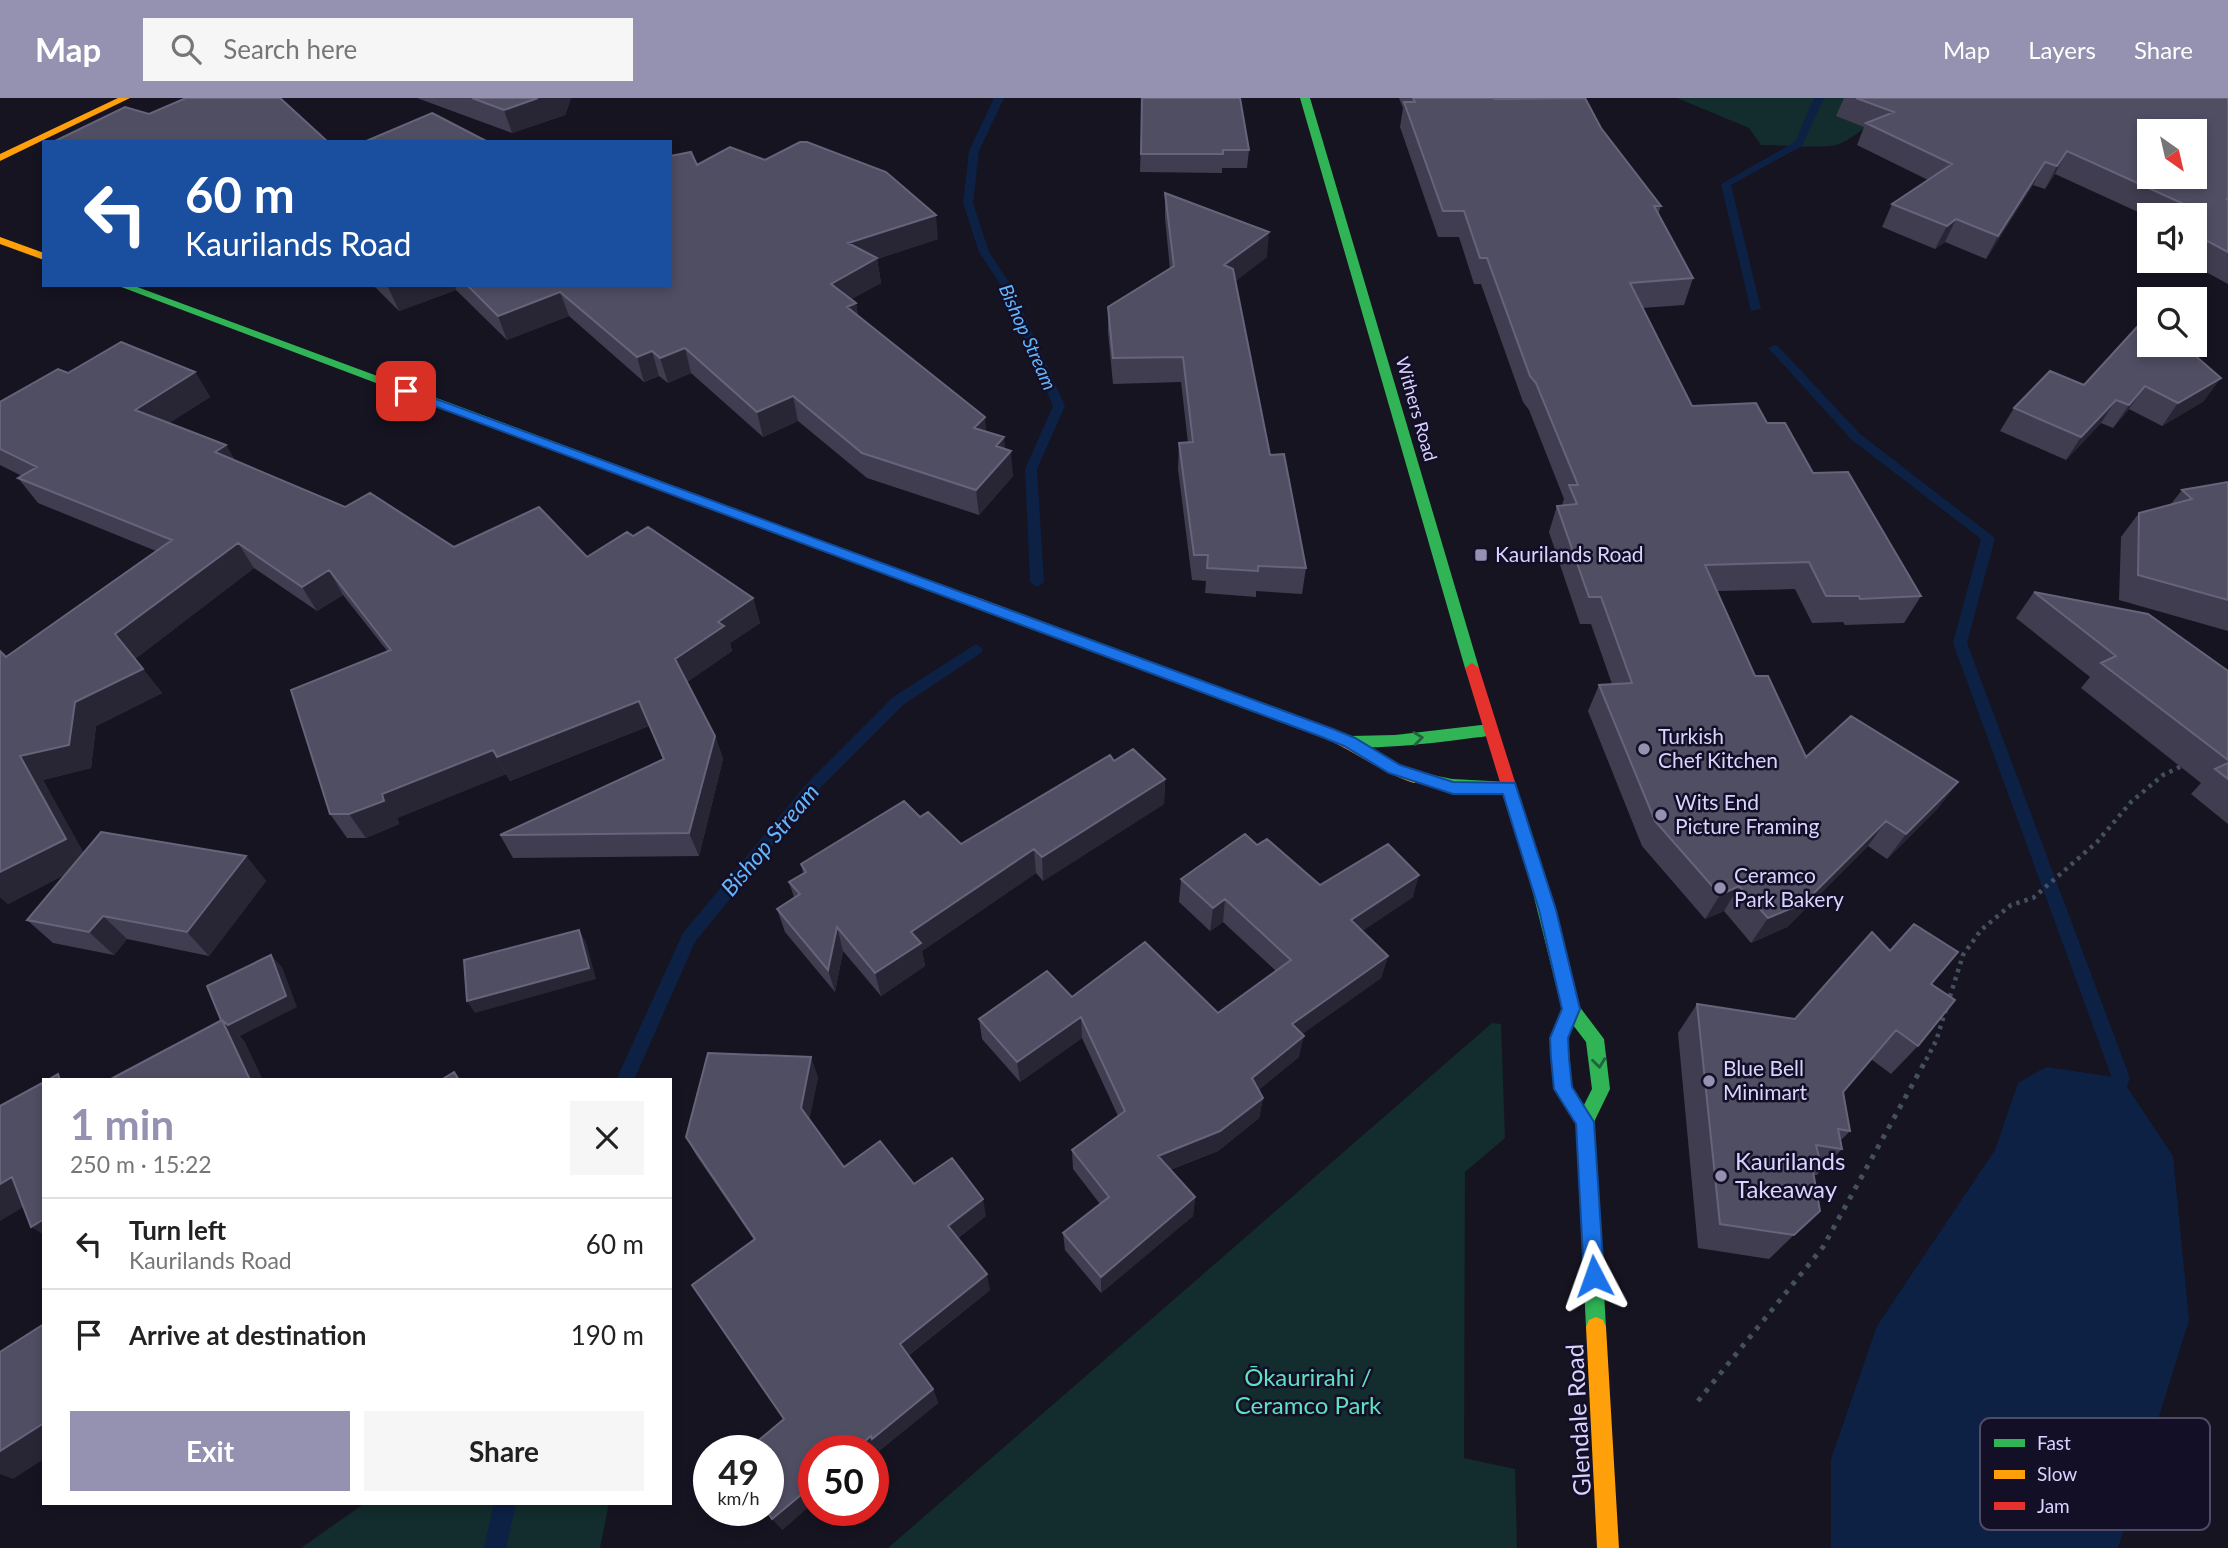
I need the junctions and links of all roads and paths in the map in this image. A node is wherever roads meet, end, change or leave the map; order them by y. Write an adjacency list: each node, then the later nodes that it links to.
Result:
1 (125, 98): 3 (main road)
2 (1306, 98): 7 (main road, Withers Road)
3 (0, 158)
4 (0, 240): 5 (main road)
5 (42, 256)
6 (126, 287): 8 (main road)
7 (1490, 730): 8 (main road, one-way to 7); 10 (main road, Glendale Road)
8 (1349, 742): 10 (main road)
9 (2195, 760): 13 (path)
10 (1509, 788): 11 (main road, Glendale Road)
11 (1571, 1009): 12 (main road); 12 (main road, Glendale Road, one-way to 12)
12 (1585, 1122): 14 (main road, Glendale Road)
13 (1698, 1401)
14 (1608, 1548)

